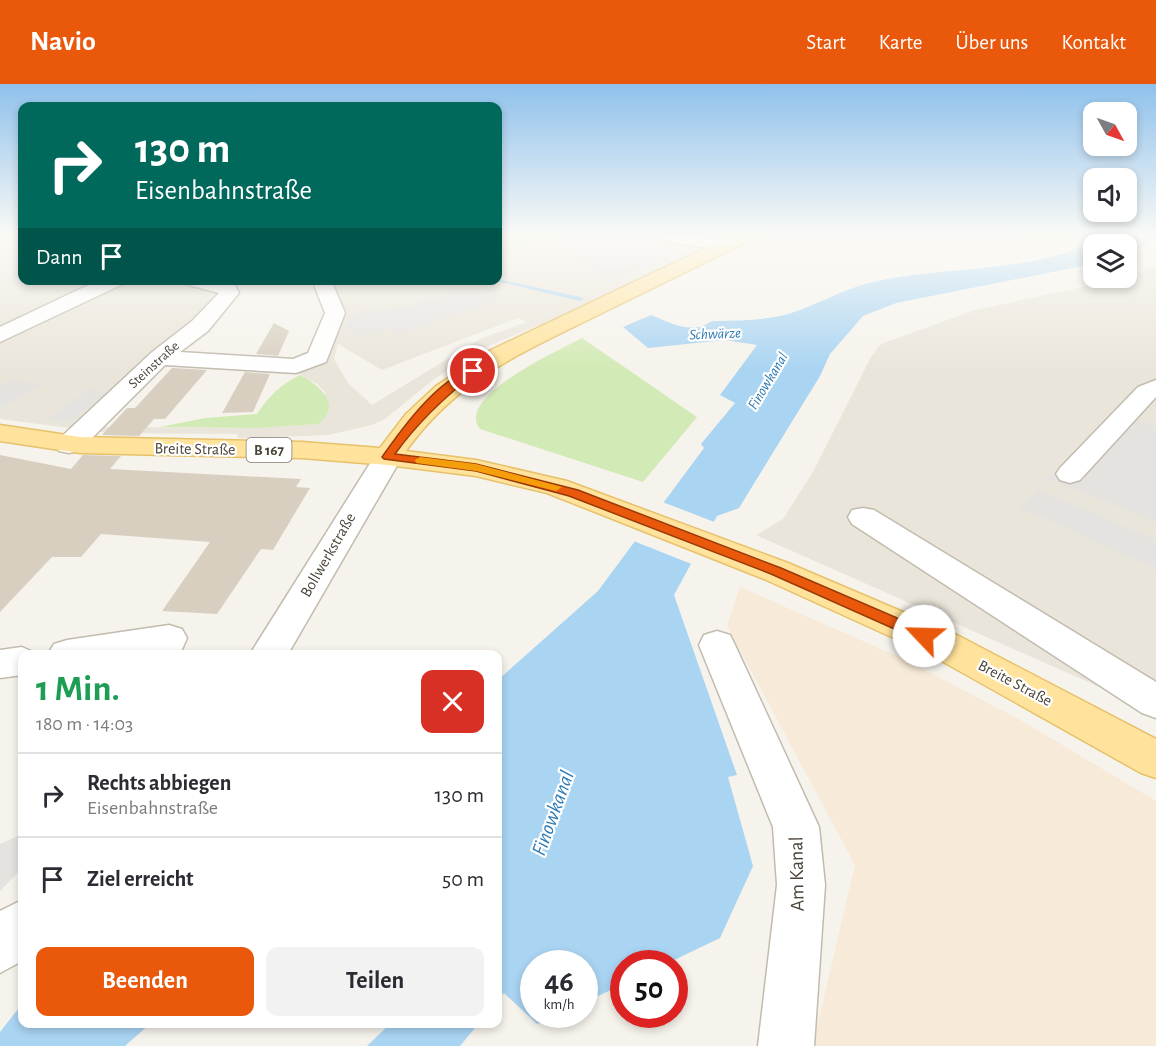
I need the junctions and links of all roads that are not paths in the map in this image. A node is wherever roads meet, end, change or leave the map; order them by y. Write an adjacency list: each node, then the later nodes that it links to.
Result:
1 (653, 281): 10 (main road)
2 (105, 285): 5 (street)
3 (214, 285): 6 (street, Steinstraße)
4 (323, 285): 6 (street)
5 (0, 335)
6 (159, 358): 9 (street, Steinstraße)
7 (1156, 387): 11 (street)
8 (0, 433): 9 (main road, Breite Straße / B 167)
9 (69, 445): 10 (main road, Breite Straße / B 167)
10 (388, 457): 16 (street, Bollwerkstraße); 20 (main road, Breite Straße)
11 (1070, 474)
12 (863, 517): 19 (street)
13 (717, 645): 23 (street, Am Kanal)
14 (92, 650): 15 (street)
15 (163, 650)
16 (271, 650)
17 (18, 662): 18 (street)
18 (0, 664)
19 (1156, 702)
20 (1156, 760)
21 (18, 929): 22 (street)
22 (0, 947)
23 (786, 1046)

